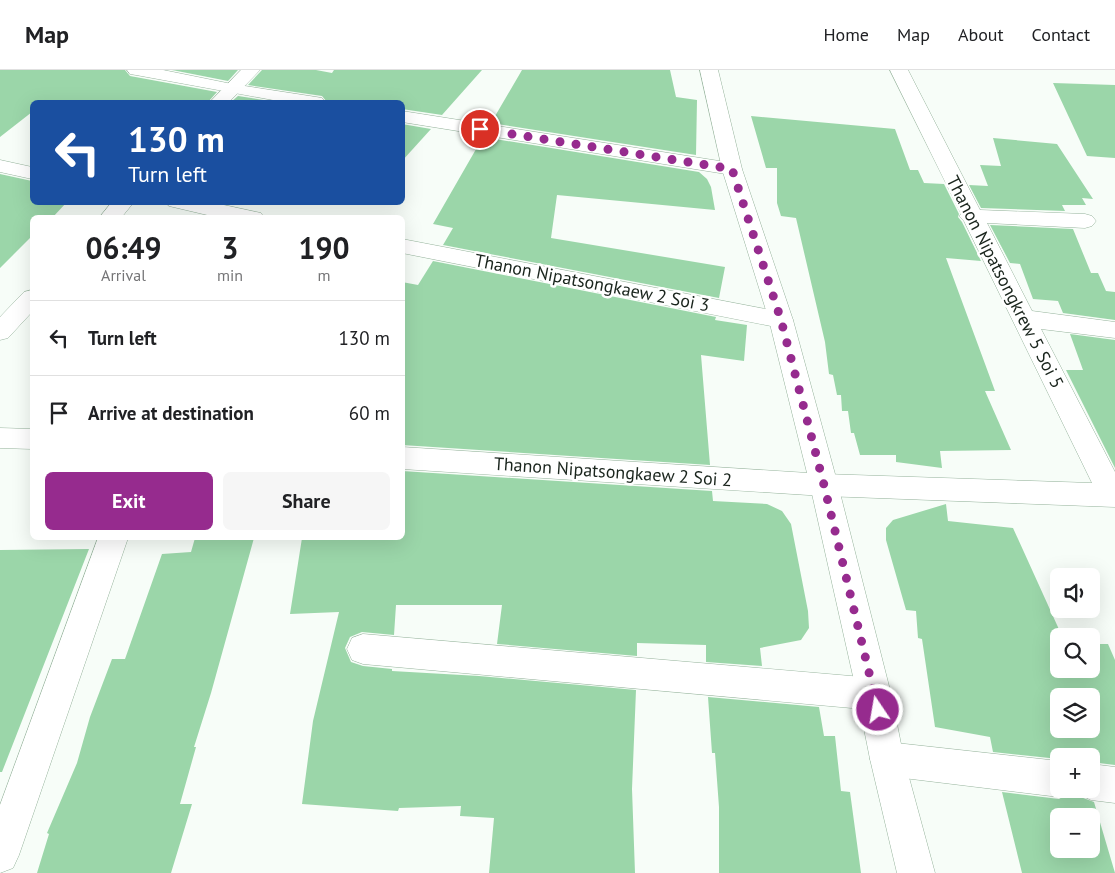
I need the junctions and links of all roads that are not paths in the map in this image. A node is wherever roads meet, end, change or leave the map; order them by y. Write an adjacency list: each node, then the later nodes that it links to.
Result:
1 (136, 70): 5 (street)
2 (251, 70): 5 (street)
3 (708, 70): 10 (street)
4 (899, 70): 16 (street, Thanon Nipatsongkrew 5 Soi 5)
5 (232, 89): 6 (street); 7 (street)
6 (221, 100)
7 (303, 100)
8 (405, 116): 10 (street)
9 (0, 166): 11 (street)
10 (732, 169): 21 (street)
11 (30, 173)
12 (121, 205): 14 (street)
13 (191, 205): 15 (street)
14 (112, 215)
15 (239, 215)
16 (970, 216): 17 (street); 20 (street, Thanon Nipatsongkrew 5 Soi 5)
17 (1085, 221)
18 (405, 247): 21 (street, Thanon Nipatsongkaew 2 Soi 3)
19 (30, 300): 23 (street)
20 (1023, 318): 22 (street); 28 (street, Thanon Nipatsongkrew 5 Soi 5)
21 (781, 320): 27 (street)
22 (1115, 330)
23 (0, 332)
24 (0, 438): 25 (street)
25 (30, 439)
26 (405, 458): 27 (street, Thanon Nipatsongkaew 2 Soi 2)
27 (824, 485): 28 (street, Thanon Nipatsongkaew 2 Soi 2); 31 (street)
28 (1113, 494)
29 (112, 540): 36 (street)
30 (363, 649): 31 (street)
31 (874, 694): 32 (street)
32 (887, 758): 33 (street); 37 (street)
33 (1050, 778)
34 (1100, 783): 35 (street)
35 (1115, 785)
36 (0, 855)
37 (916, 873)

